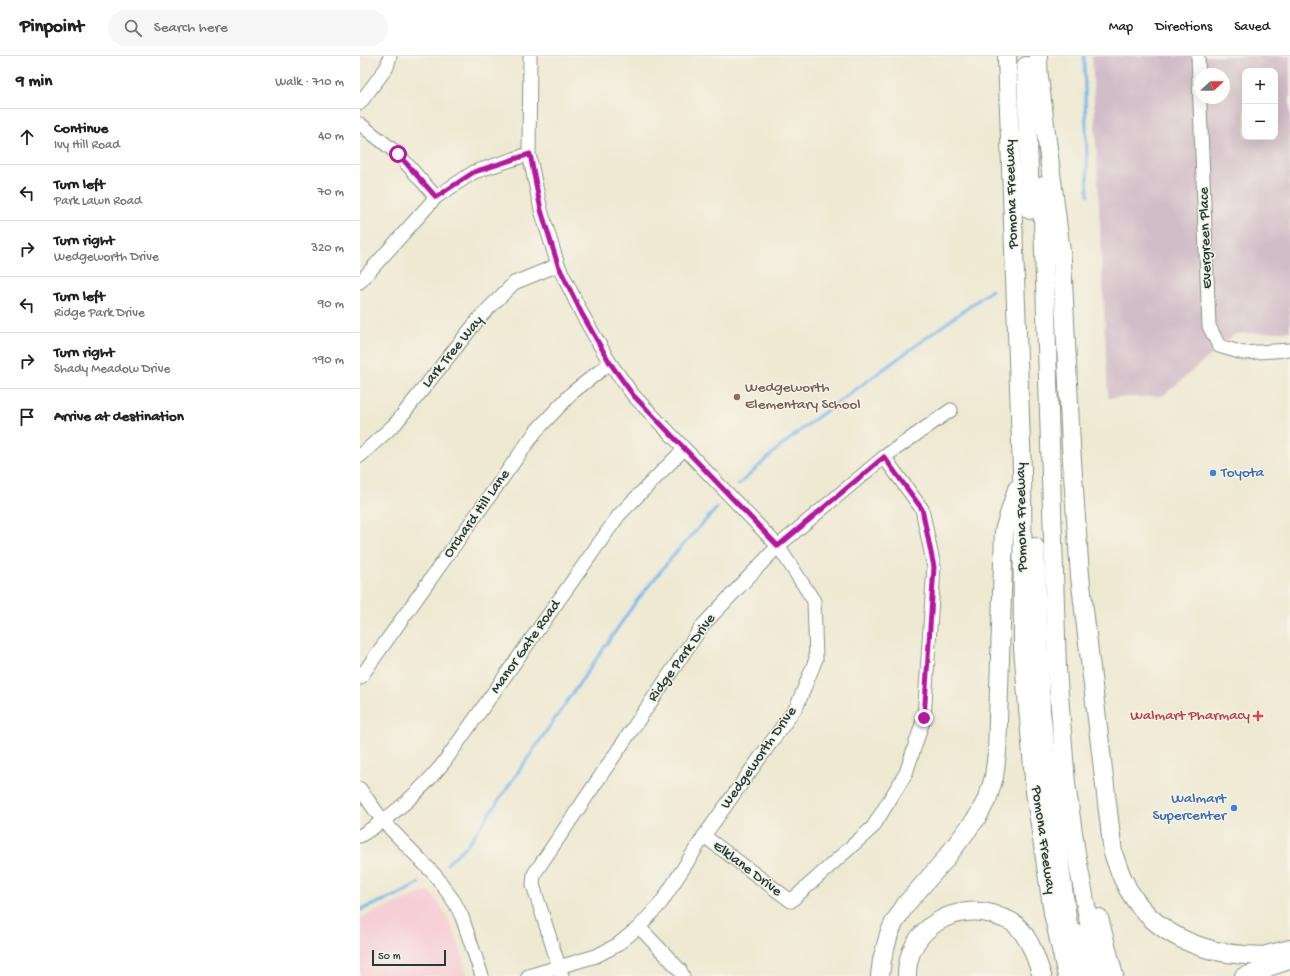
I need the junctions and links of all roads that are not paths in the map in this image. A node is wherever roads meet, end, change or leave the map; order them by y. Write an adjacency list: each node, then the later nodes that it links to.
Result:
1 (390, 56): 9 (street)
2 (530, 56): 11 (street, Wedgeworth Drive)
3 (1007, 56): 21 (highway, Pomona Freeway)
4 (1019, 56): 41 (highway)
5 (1026, 56): 42 (highway)
6 (1038, 56): 8 (highway, Pomona Freeway)
7 (1198, 56): 15 (street, Evergreen Place)
8 (1039, 77): 28 (highway, Pomona Freeway); 30 (highway)
9 (360, 103)
10 (360, 124): 12 (street)
11 (530, 154): 12 (street); 13 (street, Wedgeworth Drive)
12 (436, 197): 14 (street)
13 (558, 265): 16 (street, Wedgeworth Drive); 19 (street, Lark Tree Way)
14 (360, 282)
15 (1290, 350)
16 (610, 363): 18 (street, Wedgeworth Drive); 23 (street, Orchard Hill Lane)
17 (951, 410): 20 (street, Ridge Park Drive)
18 (684, 449): 22 (street, Wedgeworth Drive); 25 (street, Manor Gate Road)
19 (360, 456)
20 (884, 457): 22 (street, Ridge Park Drive); 27 (street, Elklane Drive)
21 (1022, 471): 37 (highway); 40 (highway, Pomona Freeway)
22 (778, 546): 27 (street, Wedgeworth Drive); 32 (street, Ridge Park Drive)
23 (360, 678)
24 (360, 789): 25 (street)
25 (383, 821): 26 (street, Manor Gate Road); 34 (street)
26 (360, 836)
27 (704, 836): 29 (street, Wedgeworth Drive)
28 (1076, 853): 43 (highway, Pomona Freeway); 44 (highway)
29 (639, 927): 32 (street, Wedgeworth Drive); 36 (street)
30 (1290, 949)
31 (1290, 961): 33 (main road)
32 (561, 971): 35 (street, Wedgeworth Drive)
33 (1255, 974)
34 (482, 976)
35 (528, 976)
36 (684, 976)
37 (880, 976)
38 (907, 976): 39 (highway)
39 (1042, 976)
40 (1067, 976)
41 (1077, 976)
42 (1083, 976)
43 (1099, 976)
44 (1114, 976)

